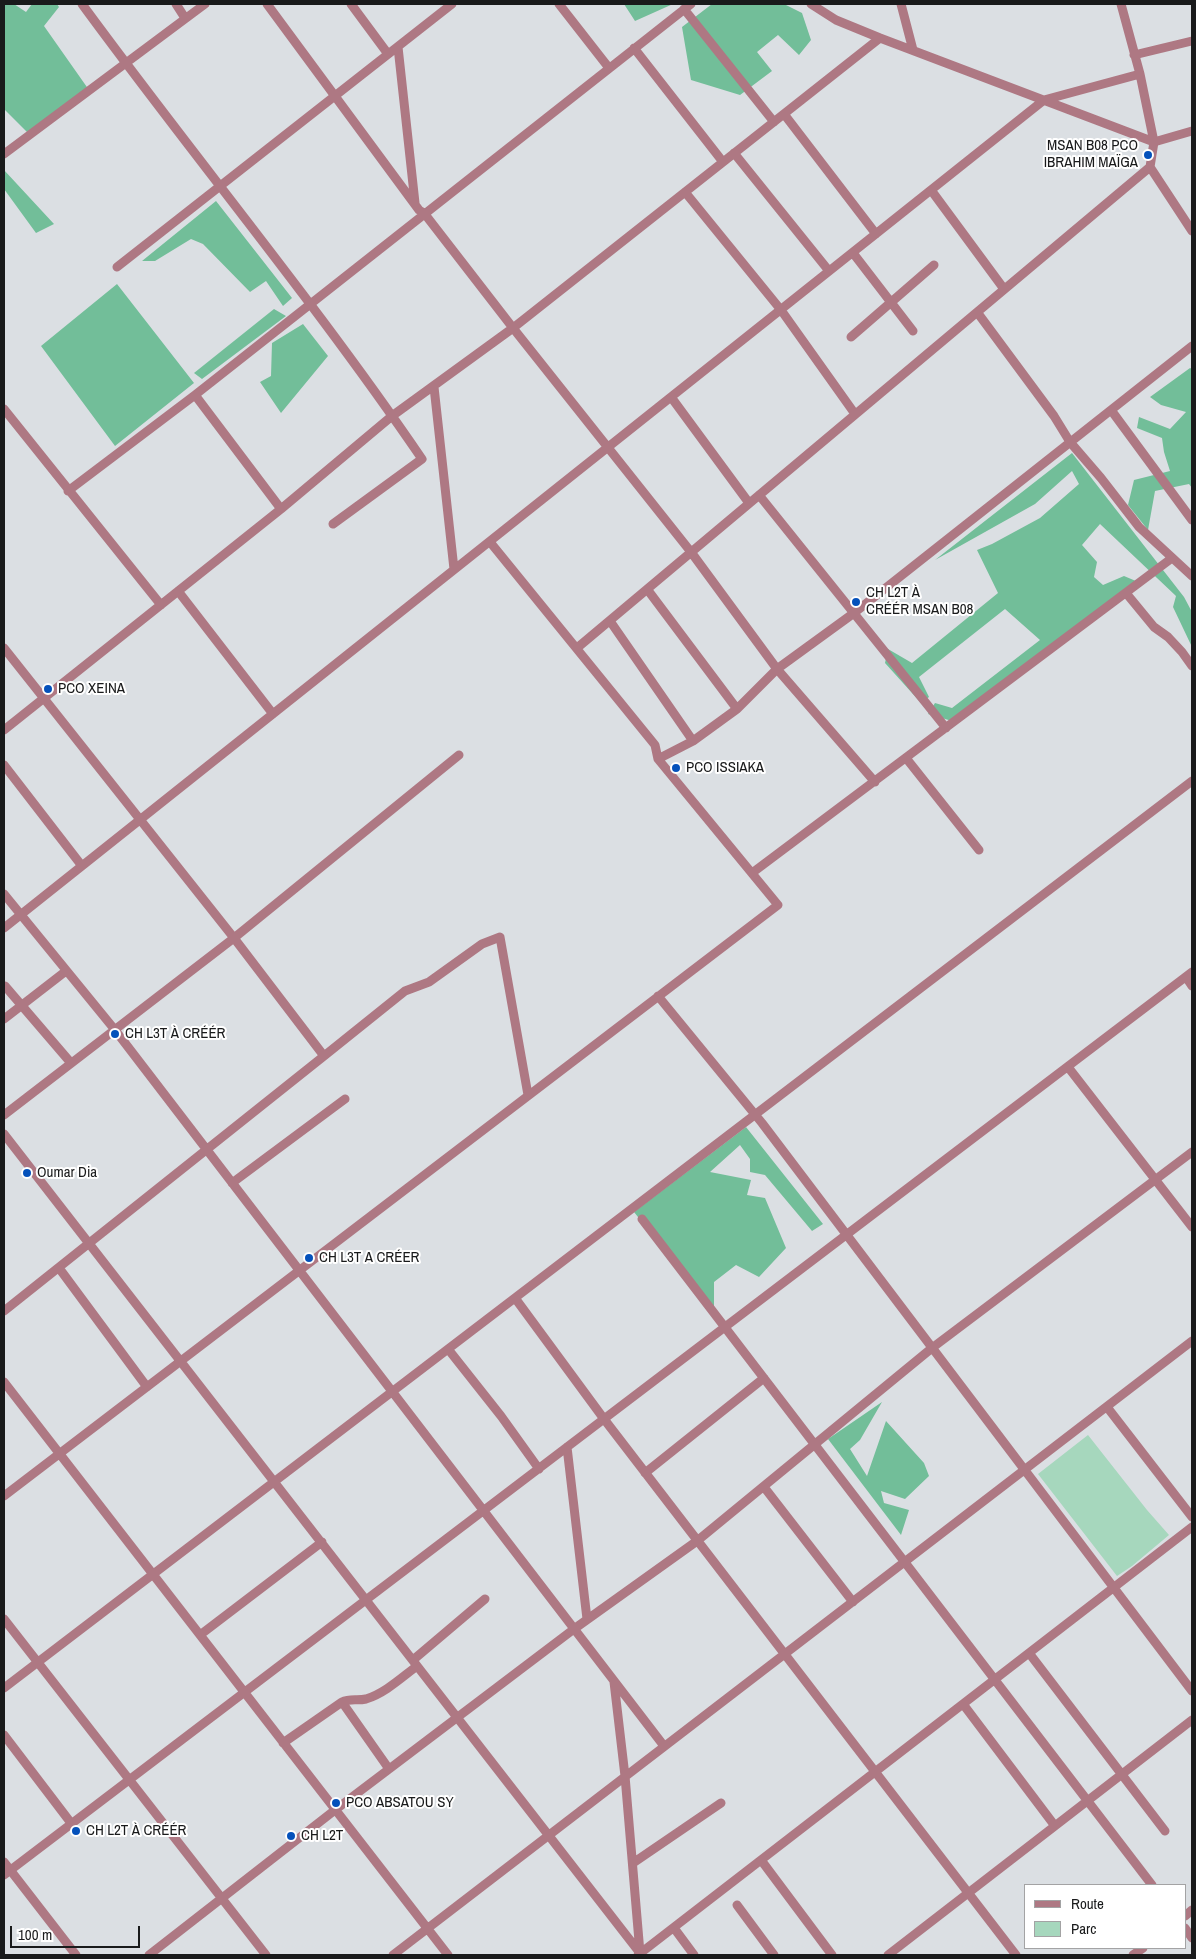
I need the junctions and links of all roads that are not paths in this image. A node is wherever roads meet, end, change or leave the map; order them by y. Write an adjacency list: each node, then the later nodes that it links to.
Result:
1 (82, 4): 20 (street)
2 (176, 4): 12 (street)
3 (205, 4): 12 (street)
4 (267, 4): 23 (street)
5 (351, 4): 18 (street)
6 (452, 4): 15 (street)
7 (559, 4): 21 (street)
8 (811, 4): 13 (street)
9 (900, 4): 17 (street)
10 (1121, 4): 19 (street)
11 (688, 6): 16 (street); 26 (street)
12 (185, 18): 20 (street)
13 (880, 38): 17 (street); 25 (street)
14 (1192, 41): 19 (street)
15 (398, 46): 18 (street); 36 (street)
16 (634, 48): 21 (street); 31 (street)
17 (913, 50): 24 (street)
18 (388, 54): 23 (street)
19 (1134, 55): 22 (street)
20 (126, 64): 30 (street); 33 (street)
21 (609, 68): 37 (street)
22 (1140, 74): 24 (street); 28 (street)
23 (335, 96): 33 (street); 36 (street)
24 (1044, 100): 28 (street); 34 (street)
25 (784, 114): 26 (street); 39 (street)
26 (774, 122): 29 (street)
27 (1192, 131): 28 (street)
28 (1154, 142): 32 (street)
29 (734, 153): 31 (street); 43 (street)
30 (4, 154)
31 (723, 162): 35 (street)
32 (1150, 167): 38 (street); 44 (street)
33 (220, 187): 42 (street); 46 (street)
34 (931, 190): 39 (street); 44 (street)
35 (685, 192): 47 (street); 49 (street)
36 (415, 205): 37 (street)
37 (424, 213): 46 (street); 49 (street)
38 (1192, 231)
39 (876, 234): 40 (street)
40 (853, 253): 43 (street); 45 (street)
41 (934, 265): 45 (street)
42 (117, 267)
43 (829, 272): 47 (street)
44 (1004, 289): 48 (street)
45 (890, 302): 50 (street); 51 (street)
46 (312, 304): 54 (street); 59 (street)
47 (780, 310): 55 (street); 58 (street)
48 (977, 312): 58 (street); 60 (street)
49 (513, 328): 53 (street); 61 (street)
50 (913, 331)
51 (851, 337)
52 (1191, 349): 57 (street)
53 (434, 387): 59 (street); 71 (street)
54 (195, 395): 62 (street); 65 (street)
55 (671, 398): 61 (street); 64 (street)
56 (4, 409): 62 (street)
57 (1111, 410): 60 (street); 66 (street)
58 (855, 414): 63 (street)
59 (392, 416): 65 (street); 67 (street)
60 (1070, 442): 70 (street); 77 (street)
61 (608, 447): 68 (street); 69 (street)
62 (68, 490): 76 (street)
63 (760, 495): 64 (street); 77 (street)
64 (749, 504): 69 (street)
65 (281, 509): 74 (street)
66 (1192, 520)
67 (333, 524)
68 (490, 542): 71 (street); 80 (street)
69 (691, 552): 73 (street); 82 (street)
70 (1172, 558): 72 (street); 75 (street)
71 (454, 569): 85 (street)
72 (1192, 576)
73 (647, 589): 78 (street); 84 (street)
74 (178, 591): 76 (street); 85 (street)
75 (1126, 593): 81 (street); 86 (street)
76 (161, 605): 83 (street)
77 (854, 613): 82 (street); 86 (street)
78 (610, 621): 80 (street); 88 (street)
79 (4, 648): 83 (street)
80 (578, 648): 91 (street)
81 (1192, 666)
82 (777, 669): 84 (street); 94 (street)
83 (44, 698): 87 (street); 95 (street)
84 (737, 709): 88 (street)
85 (273, 714): 95 (street)
86 (946, 728): 90 (street)
87 (4, 730)
88 (693, 741): 91 (street)
89 (459, 755): 102 (street)
90 (906, 758): 94 (street); 96 (street)
91 (658, 759): 98 (street)
92 (4, 766): 97 (street)
93 (1192, 781): 117 (street)
94 (874, 782): 98 (street)
95 (140, 820): 97 (street); 102 (street)
96 (979, 850)
97 (82, 866): 100 (street)
98 (752, 874): 107 (street)
99 (4, 894): 100 (street)
100 (20, 915): 101 (street); 103 (street)
101 (4, 928)
102 (234, 938): 110 (street); 111 (street)
103 (66, 971): 108 (street); 110 (street)
104 (1189, 975): 106 (street); 113 (street)
105 (5, 986): 108 (street)
106 (1192, 986)
107 (658, 996): 114 (street); 117 (street)
108 (22, 1005): 109 (street); 112 (street)
109 (4, 1019)
110 (115, 1030): 112 (street); 119 (street)
111 (324, 1056): 114 (street); 119 (street)
112 (71, 1063): 116 (street)
113 (1068, 1067): 121 (street); 125 (street)
114 (528, 1095): 128 (street)
115 (345, 1099): 122 (street)
116 (4, 1115)
117 (755, 1115): 125 (street); 129 (street)
118 (4, 1134): 126 (street)
119 (206, 1150): 122 (street); 126 (street)
120 (1192, 1152): 121 (street)
121 (1155, 1180): 124 (street); 133 (street)
122 (232, 1183): 128 (street)
123 (642, 1219): 131 (street)
124 (1192, 1227)
125 (846, 1235): 131 (street); 133 (street)
126 (89, 1243): 127 (street); 135 (street)
127 (59, 1268): 130 (street); 138 (street)
128 (299, 1270): 135 (street); 139 (street)
129 (515, 1298): 134 (street); 141 (street)
130 (4, 1311)
131 (725, 1327): 136 (street); 141 (street)
132 (1192, 1341): 140 (street)
133 (932, 1348): 142 (street); 146 (street)
134 (448, 1349): 139 (street); 145 (street)
135 (181, 1360): 138 (street); 148 (street)
136 (764, 1378): 142 (street); 147 (street)
137 (4, 1382): 144 (street)
138 (147, 1387): 144 (street)
139 (392, 1392): 148 (street); 151 (street)
140 (1107, 1407): 146 (street); 152 (street)
141 (604, 1419): 143 (street); 147 (street)
142 (815, 1445): 149 (street); 156 (street)
143 (567, 1447): 145 (street); 163 (street)
144 (59, 1454): 150 (street); 157 (street)
145 (539, 1469): 151 (street)
146 (1026, 1469): 156 (street); 158 (street)
147 (645, 1473): 154 (street)
148 (275, 1482): 155 (street); 157 (street)
149 (764, 1487): 154 (street); 161 (street)
150 (4, 1496)
151 (484, 1511): 160 (street); 164 (street)
152 (1192, 1517)
153 (1192, 1527): 158 (street)
154 (698, 1541): 163 (street); 167 (street)
155 (322, 1542): 160 (street); 165 (street)
156 (905, 1562): 161 (street); 170 (street)
157 (153, 1574): 165 (street); 168 (street)
158 (1114, 1587): 166 (street); 173 (street)
159 (485, 1599): 169 (street)
160 (366, 1600): 169 (street); 174 (street)
161 (853, 1602): 167 (street)
162 (4, 1619): 168 (street)
163 (588, 1619): 164 (street)
164 (574, 1629): 171 (street); 177 (street)
165 (200, 1635): 174 (street)
166 (1029, 1653): 170 (street); 184 (street)
167 (785, 1654): 181 (street); 183 (street)
168 (38, 1662): 172 (street); 186 (street)
169 (415, 1663): 175 (street); 177 (street)
170 (995, 1680): 176 (street); 187 (street)
171 (614, 1681): 181 (street); 185 (street)
172 (4, 1688)
173 (1192, 1691)
174 (244, 1692): 180 (street); 186 (street)
175 (342, 1702): 180 (street); 182 (street)
176 (963, 1704): 183 (street); 191 (street)
177 (457, 1717): 182 (street); 193 (street)
178 (1192, 1720): 184 (street)
179 (4, 1735): 190 (street)
180 (283, 1743): 189 (street)
181 (664, 1746): 185 (street)
182 (389, 1768): 189 (street)
183 (875, 1772): 194 (street); 199 (street)
184 (1122, 1774): 187 (street); 192 (street)
185 (625, 1776): 193 (street); 196 (street)
186 (129, 1780): 190 (street); 200 (street)
187 (1088, 1801): 191 (street); 198 (street)
188 (721, 1802): 196 (street)
189 (335, 1810): 200 (street); 203 (street)
190 (72, 1823): 197 (street)
191 (1055, 1826): 199 (street)
192 (1165, 1831)
193 (549, 1835): 203 (street); 209 (street)
194 (761, 1860): 202 (street); 212 (street)
195 (4, 1862): 197 (street)
196 (633, 1864): 209 (street)
197 (7, 1873): 204 (street)
198 (1151, 1884)
199 (968, 1893): 213 (street); 214 (street)
200 (222, 1898): 205 (street); 206 (street)
201 (737, 1906): 211 (street)
202 (674, 1928): 209 (street); 210 (street)
203 (427, 1929): 207 (street); 208 (street)
204 (76, 1955)
205 (149, 1955)
206 (266, 1955)
207 (392, 1955)
208 (448, 1955)
209 (640, 1955)
210 (694, 1955)
211 (774, 1955)
212 (832, 1955)
213 (888, 1955)
214 (1016, 1955)

